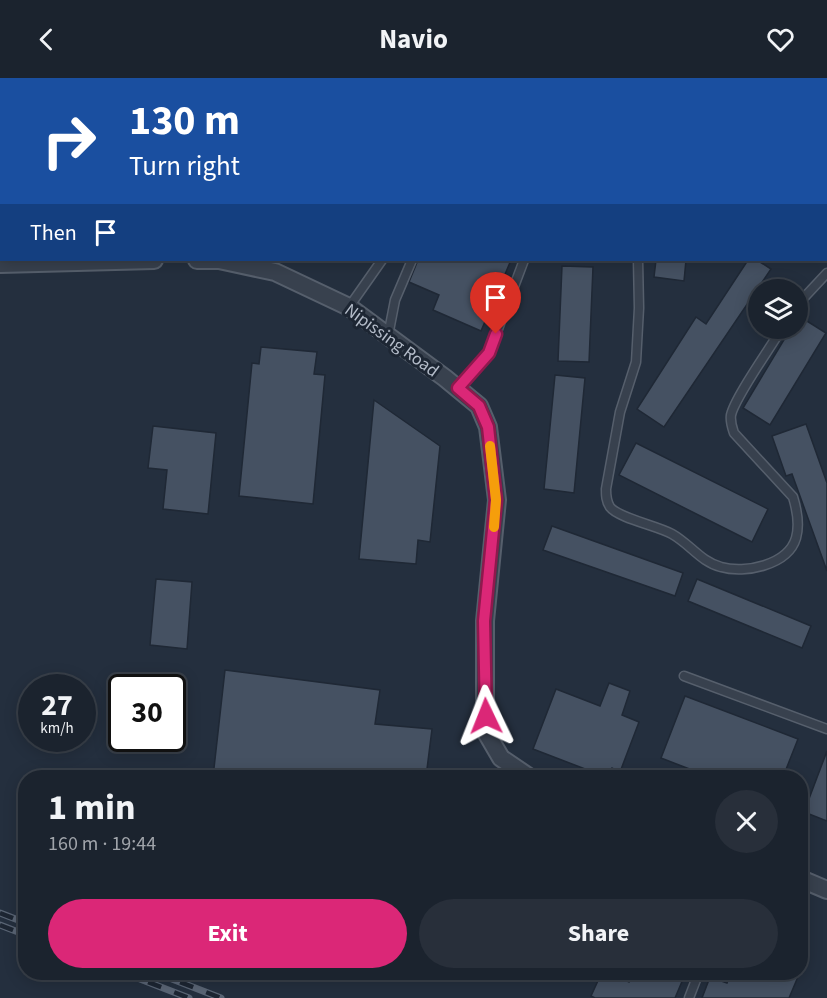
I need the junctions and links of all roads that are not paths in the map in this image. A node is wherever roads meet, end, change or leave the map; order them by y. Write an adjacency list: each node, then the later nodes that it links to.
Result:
1 (116, 261): 7 (street)
2 (224, 261): 10 (street, Nipissing Road)
3 (381, 261): 10 (lane)
4 (412, 261): 11 (lane)
5 (524, 261): 13 (lane)
6 (638, 261): 12 (lane)
7 (0, 264)
8 (827, 273): 9 (lane)
9 (808, 293)
10 (349, 307): 11 (street, Nipissing Road)
11 (388, 336): 13 (street, Nipissing Road)
12 (775, 339)
13 (458, 388): 16 (street, Nipissing Road)
14 (684, 676): 15 (lane)
15 (827, 729)
16 (519, 770)
17 (808, 882): 18 (street)
18 (827, 890)
19 (696, 980): 20 (lane)
20 (689, 998)

